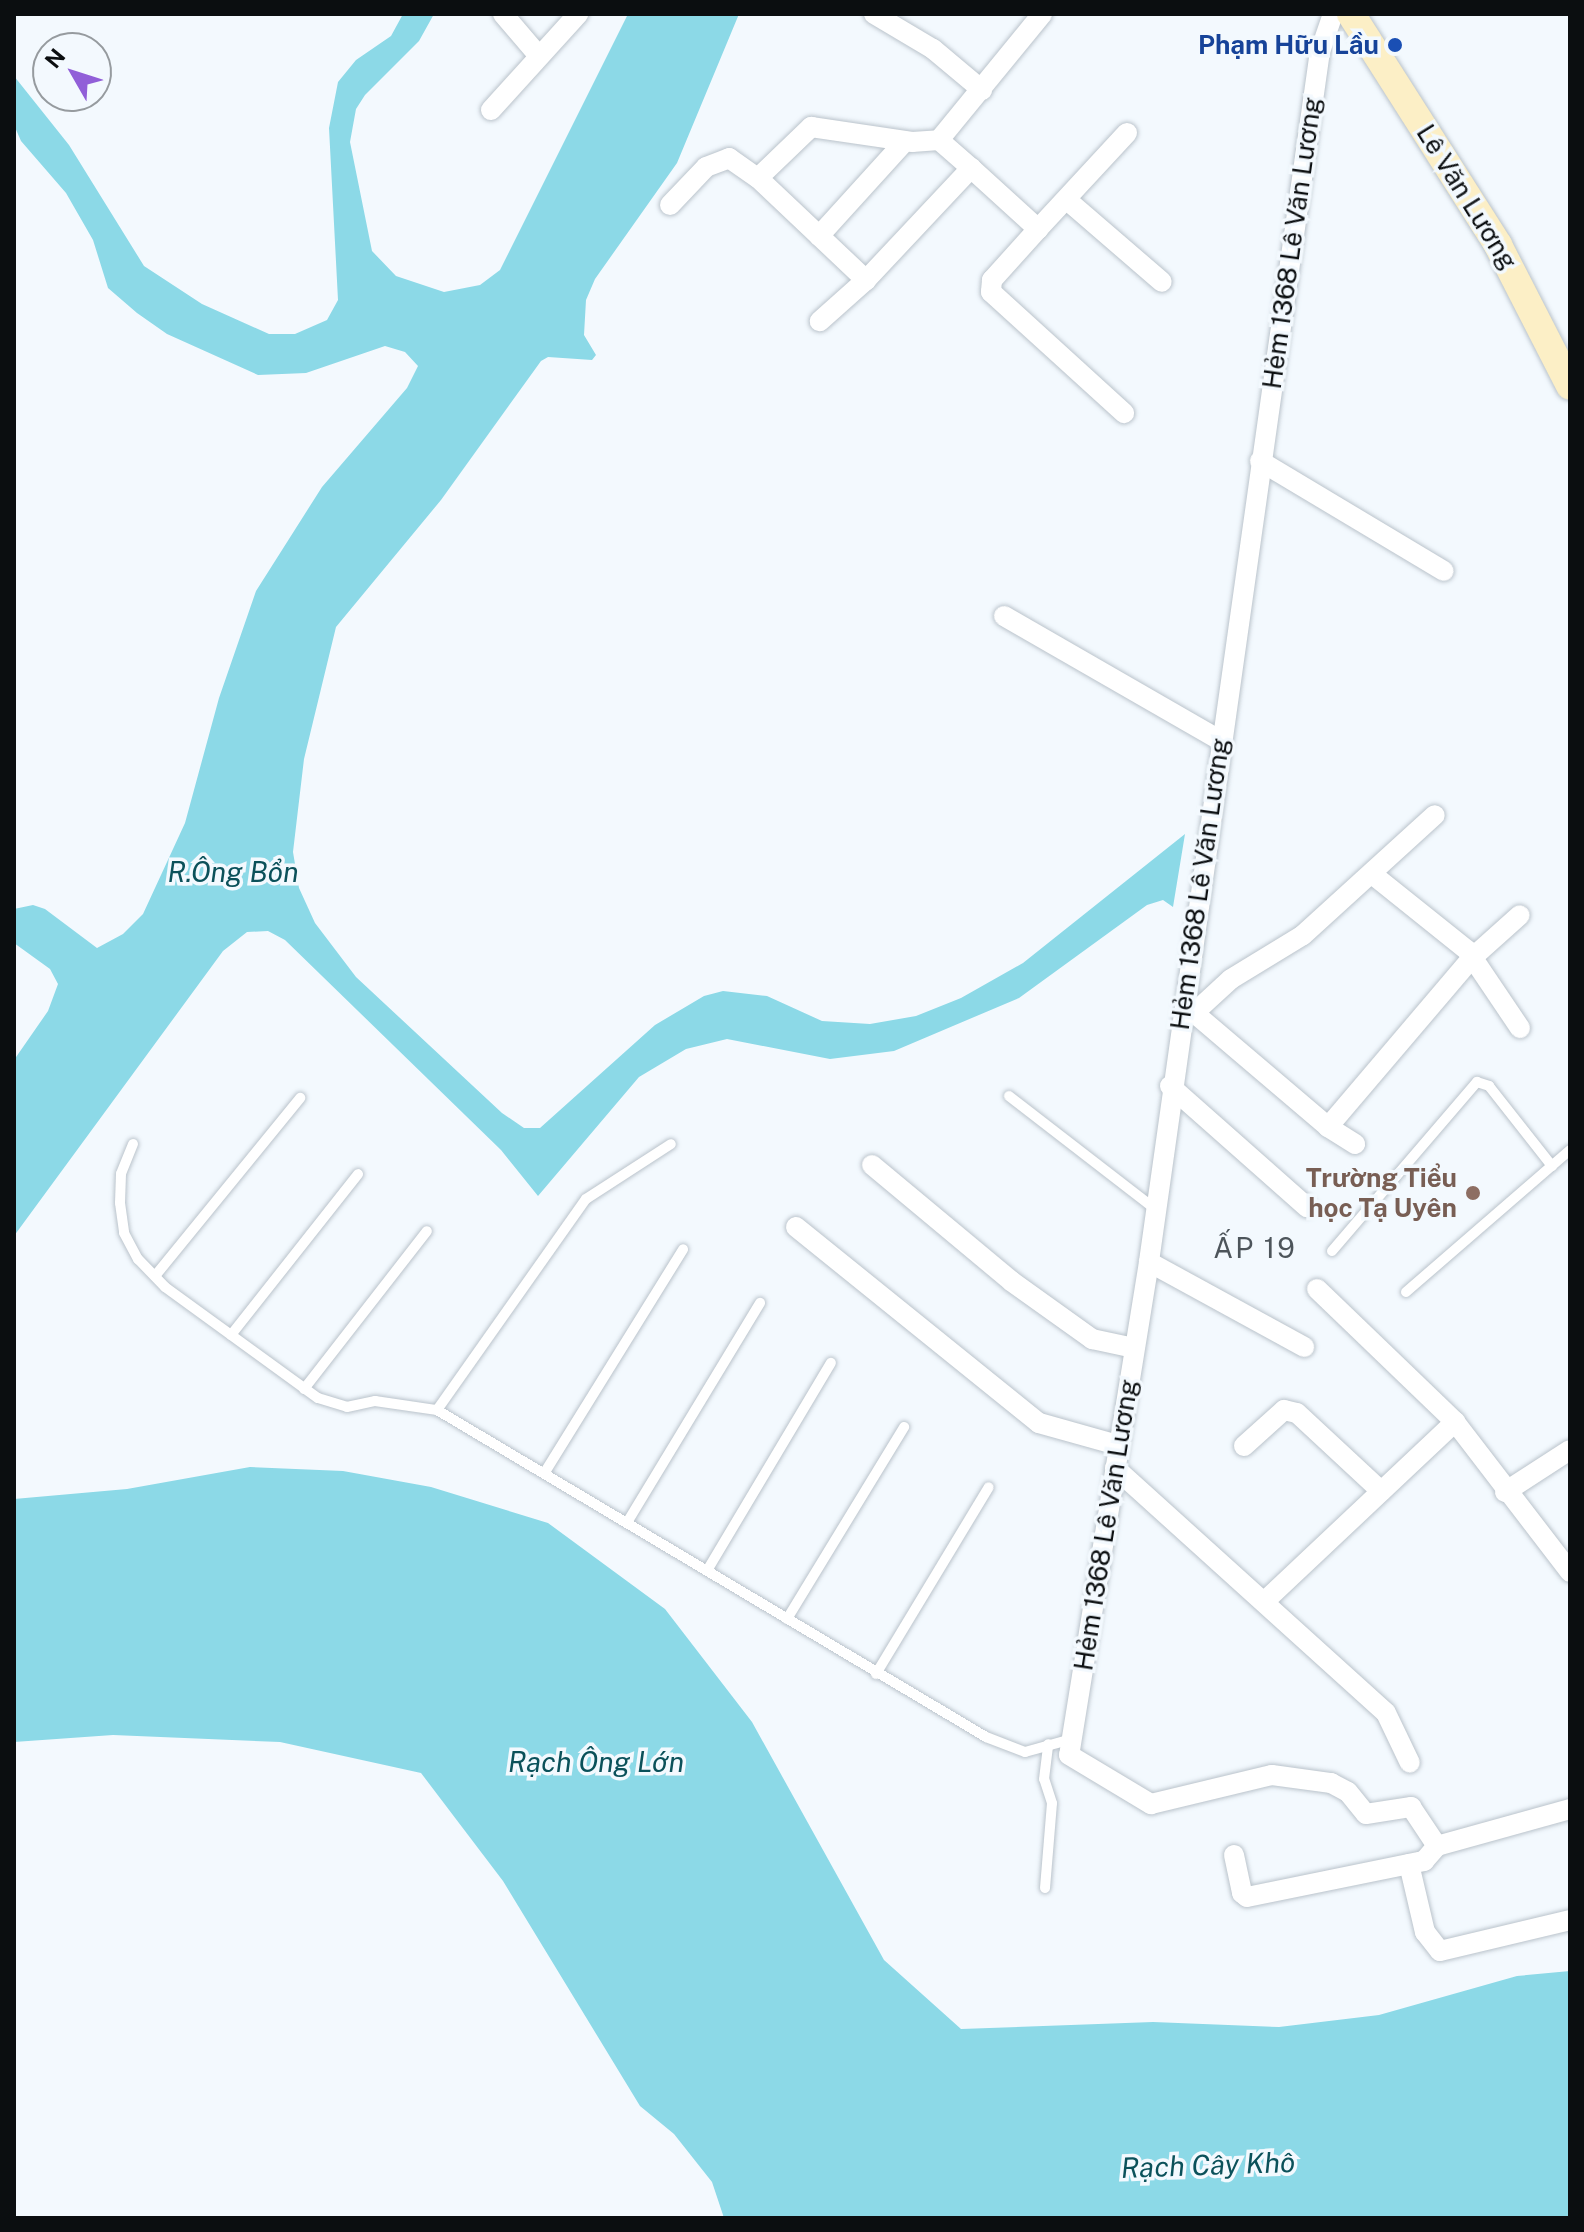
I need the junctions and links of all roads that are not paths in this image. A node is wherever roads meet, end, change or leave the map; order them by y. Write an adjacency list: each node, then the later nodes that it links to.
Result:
1 (503, 14): 7 (street)
2 (578, 14): 7 (street)
3 (874, 14): 8 (street)
4 (1042, 14): 8 (street)
5 (1333, 14): 24 (street, Hẻm 1368 Lê Văn Lương)
6 (1351, 14): 22 (main road, Lê Văn Lương)
7 (538, 55): 9 (street)
8 (977, 97): 11 (street)
9 (491, 110)
10 (1127, 133): 15 (street)
11 (939, 140): 12 (street); 13 (street)
12 (905, 141): 14 (street); 18 (street)
13 (971, 168): 17 (street); 19 (street)
14 (758, 178): 16 (street); 18 (street)
15 (1067, 200): 17 (street); 20 (street)
16 (670, 205)
17 (1038, 229): 23 (street)
18 (819, 236): 19 (street)
19 (866, 280): 21 (street)
20 (1162, 282)
21 (820, 321)
22 (1570, 386)
23 (1124, 413)
24 (1260, 461): 25 (street); 27 (street, Hẻm 1368 Lê Văn Lương)
25 (1444, 571)
26 (1004, 616): 27 (street)
27 (1221, 741): 32 (street, Hẻm 1368 Lê Văn Lương)
28 (1435, 815): 29 (street)
29 (1372, 874): 31 (street); 32 (street)
30 (1520, 915): 31 (street)
31 (1472, 958): 33 (street); 37 (street)
32 (1188, 1009): 34 (street, Hẻm 1368 Lê Văn Lương); 37 (street)
33 (1520, 1028)
34 (1170, 1086): 45 (street); 46 (street, Hẻm 1368 Lê Văn Lương)
35 (1009, 1096): 46 (lane)
36 (300, 1098): 52 (lane)
37 (1328, 1127): 40 (street)
38 (133, 1144): 52 (lane)
39 (671, 1144): 61 (lane)
40 (1355, 1144)
41 (1570, 1150): 43 (lane)
42 (872, 1165): 58 (street)
43 (1552, 1166): 50 (lane); 54 (lane)
44 (358, 1174): 56 (lane)
45 (1307, 1207)
46 (1154, 1208): 51 (street, Hẻm 1368 Lê Văn Lương)
47 (796, 1227): 64 (street)
48 (427, 1231): 60 (lane)
49 (683, 1249): 68 (lane)
50 (1332, 1251)
51 (1149, 1262): 57 (street); 58 (street, Hẻm 1368 Lê Văn Lương)
52 (155, 1276): 56 (lane)
53 (1317, 1289): 62 (street)
54 (1406, 1292)
55 (760, 1303): 72 (lane)
56 (231, 1335): 60 (lane)
57 (1304, 1347)
58 (1134, 1348): 64 (street, Hẻm 1368 Lê Văn Lương)
59 (831, 1363): 73 (lane)
60 (304, 1389): 61 (lane)
61 (437, 1410): 68 (lane)
62 (1455, 1422): 70 (street); 71 (street)
63 (904, 1427): 76 (lane)
64 (1118, 1445): 67 (street, Hẻm 1368 Lê Văn Lương)
65 (1244, 1446): 70 (street)
66 (1570, 1450): 71 (street)
67 (1115, 1468): 75 (street); 79 (street, Hẻm 1368 Lê Văn Lương)
68 (545, 1472): 72 (lane)
69 (989, 1487): 77 (lane)
70 (1381, 1491): 75 (street)
71 (1505, 1492): 74 (street)
72 (628, 1521): 73 (lane)
73 (708, 1569): 76 (lane)
74 (1570, 1572)
75 (1266, 1600): 80 (street)
76 (787, 1619): 77 (lane)
77 (876, 1674): 78 (lane)
78 (1048, 1744): 79 (lane); 85 (lane)
79 (1071, 1747): 82 (street)
80 (1410, 1763)
81 (1570, 1809): 82 (street)
82 (1437, 1846): 84 (street)
83 (1234, 1855): 84 (street)
84 (1409, 1864): 86 (street)
85 (1045, 1888)
86 (1570, 1920)

